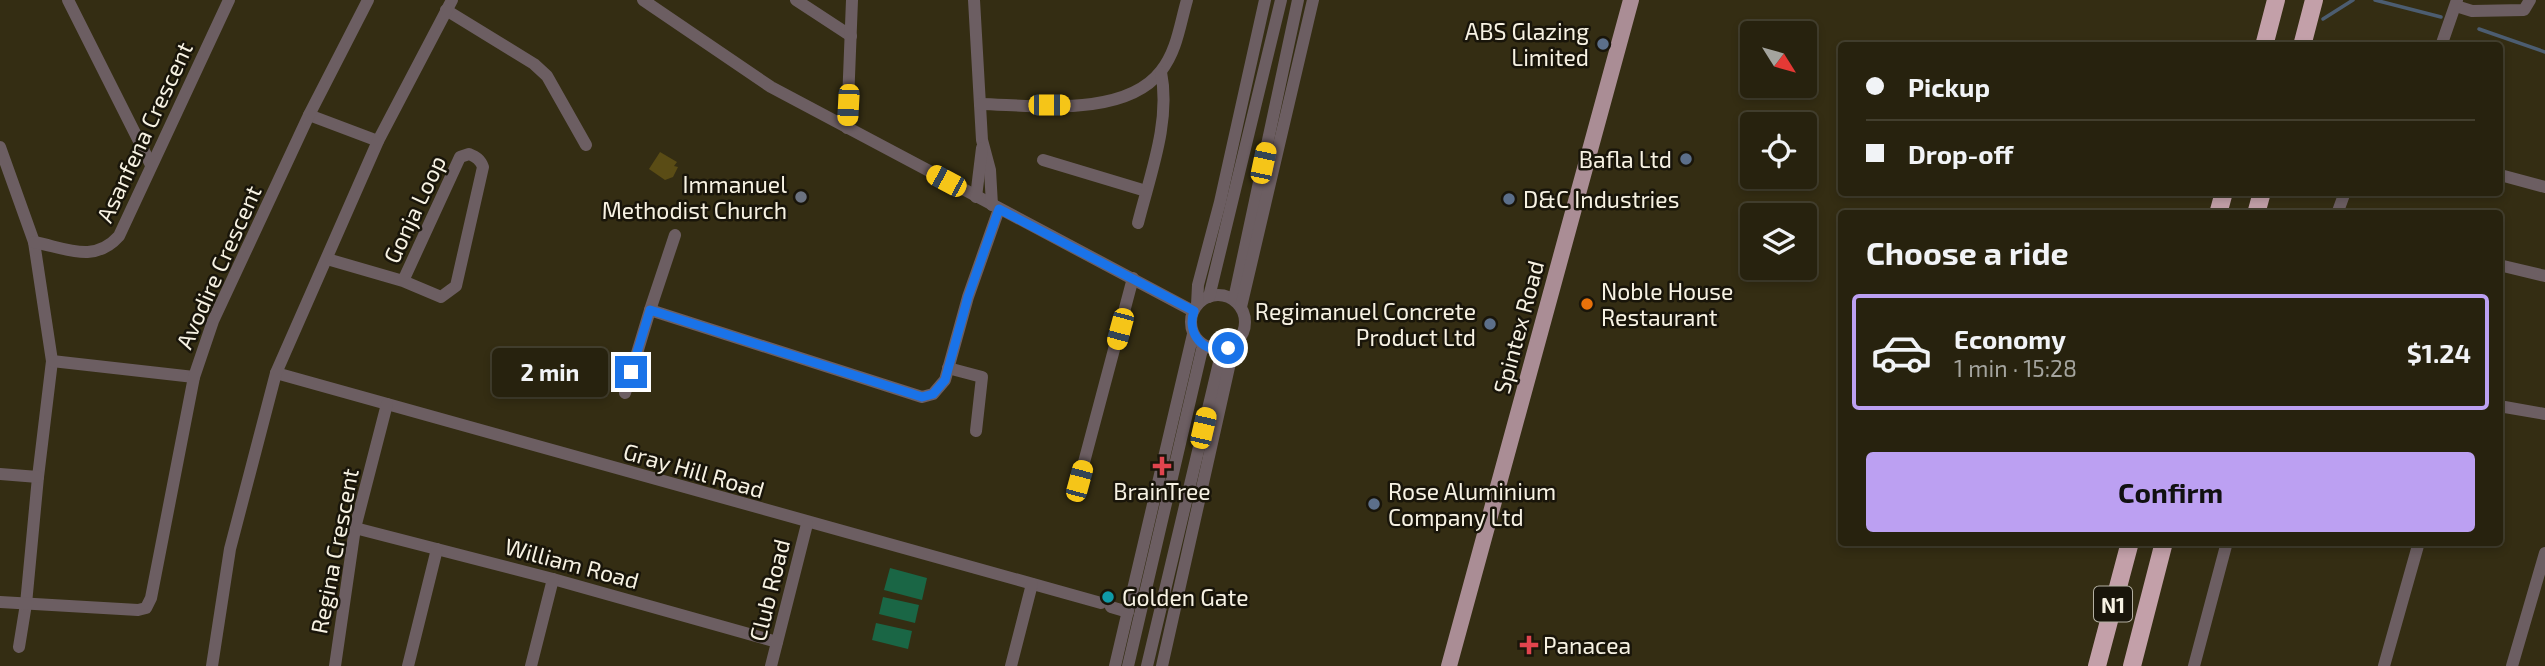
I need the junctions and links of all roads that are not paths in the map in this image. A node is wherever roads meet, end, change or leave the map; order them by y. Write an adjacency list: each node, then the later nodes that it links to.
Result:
1 (68, 0): 32 (street)
2 (229, 0): 32 (street, Asanfena Crescent)
3 (368, 0): 25 (street, Avodire Crescent)
4 (643, 0): 26 (street)
5 (796, 0): 19 (street)
6 (852, 0): 19 (street)
7 (974, 0): 24 (street)
8 (1186, 0): 23 (street)
9 (1265, 0): 48 (street)
10 (1281, 0): 46 (street)
11 (1298, 0): 47 (street)
12 (1313, 0): 47 (street)
13 (1630, 0): 90 (main road, Spintex Road)
14 (2276, 0): 20 (highway)
15 (2314, 0): 21 (highway)
16 (2530, 0): 17 (street)
17 (2457, 3): 22 (street)
18 (449, 5): 28 (street); 29 (street)
19 (852, 36): 26 (street)
20 (2265, 42)
21 (2302, 42)
22 (2442, 42)
23 (1161, 72): 24 (street); 35 (street)
24 (980, 104): 27 (street)
25 (309, 115): 28 (street); 56 (street, Avodire Crescent)
26 (847, 128): 36 (street)
27 (982, 140): 36 (street); 37 (street)
28 (378, 141): 41 (street)
29 (586, 145)
30 (0, 147): 40 (street)
31 (1043, 160): 35 (street)
32 (151, 165): 40 (street, Asanfena Crescent)
33 (2504, 176): 34 (street)
34 (2545, 187)
35 (1146, 191): 38 (street)
36 (976, 197): 37 (street)
37 (995, 207): 44 (street); 54 (street)
38 (1138, 223)
39 (676, 235): 49 (street)
40 (34, 242): 53 (street)
41 (327, 259): 45 (street, Gonja Loop); 55 (street)
42 (2503, 266): 43 (street)
43 (2545, 276)
44 (1133, 278): 48 (street); 64 (street)
45 (403, 281): 45 (street, Gonja Loop)
46 (1209, 297): 47 (street); 48 (street)
47 (1238, 303): 52 (street)
48 (1195, 308): 50 (street)
49 (650, 310): 54 (street); 57 (street)
50 (1193, 334): 51 (street); 77 (street)
51 (1203, 345): 52 (street); 87 (street)
52 (1228, 348): 88 (street); 89 (street)
53 (52, 361): 56 (street); 63 (street)
54 (948, 368): 61 (street)
55 (276, 373): 58 (street, Gray Hill Road); 80 (street)
56 (194, 377): 76 (street, Avodire Crescent)
57 (625, 393)
58 (387, 404): 65 (street, Gray Hill Road); 66 (street, Regina Crescent)
59 (2503, 407): 60 (street)
60 (2545, 414)
61 (976, 431)
62 (0, 474): 63 (street)
63 (38, 477): 76 (street)
64 (1079, 481)
65 (807, 524): 74 (street, Gray Hill Road); 78 (street, Club Road)
66 (355, 528): 71 (street, William Road); 81 (street, Regina Crescent)
67 (2129, 546): 91 (highway, N1)
68 (2163, 546): 92 (highway, N1)
69 (2226, 546): 93 (street)
70 (2419, 546): 94 (street)
71 (437, 549): 73 (street, William Road); 82 (street)
72 (2545, 553): 95 (street)
73 (553, 579): 78 (street, William Road); 83 (street)
74 (1032, 584): 77 (street, Gray Hill Road); 85 (street)
75 (0, 602): 76 (street)
76 (26, 604): 79 (street)
77 (1128, 612): 86 (street)
78 (777, 642): 84 (street, Club Road)
79 (19, 647)
80 (212, 666)
81 (335, 666)
82 (408, 666)
83 (530, 666)
84 (771, 666)
85 (1011, 666)
86 (1115, 666)
87 (1128, 666)
88 (1147, 666)
89 (1162, 666)
90 (1448, 666)
91 (2097, 666)
92 (2132, 666)
93 (2194, 666)
94 (2384, 666)
95 (2512, 666)

